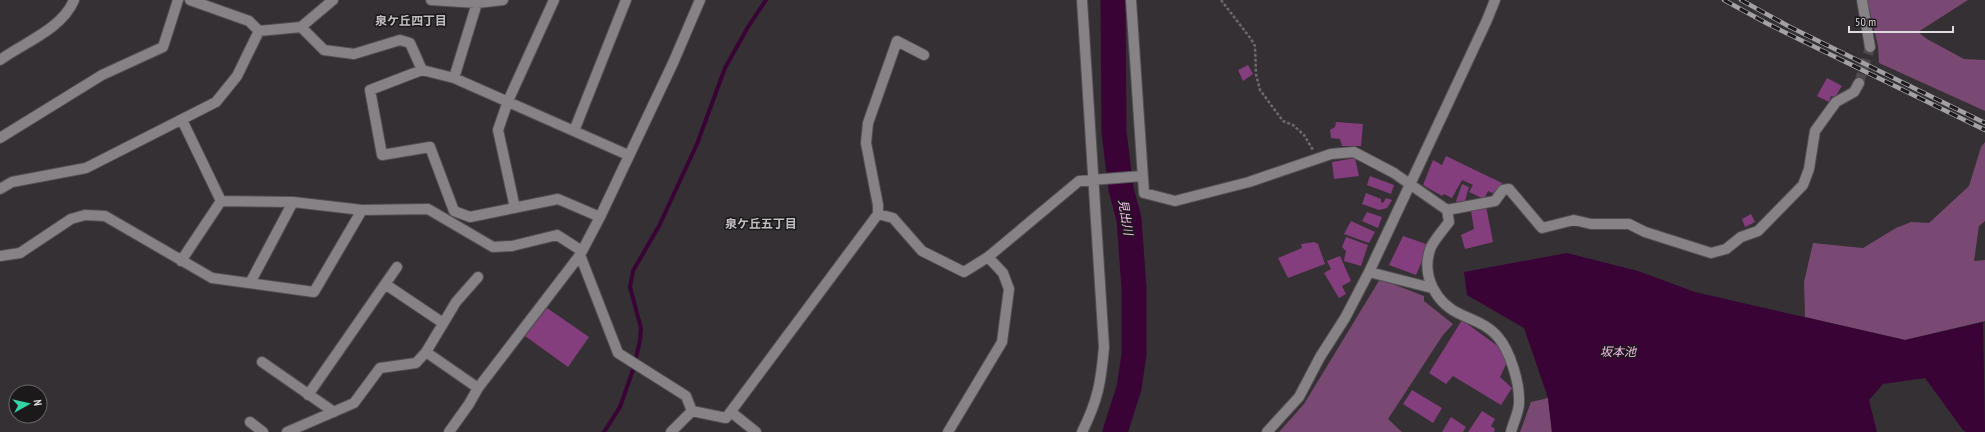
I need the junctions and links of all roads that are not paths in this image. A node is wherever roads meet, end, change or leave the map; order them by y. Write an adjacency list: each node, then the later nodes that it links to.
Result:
1 (74, 0): 19 (street)
2 (178, 0): 26 (street)
3 (190, 0): 16 (street)
4 (333, 0): 15 (street)
5 (431, 0): 14 (street)
6 (503, 0): 14 (street)
7 (554, 0): 23 (street)
8 (626, 0): 25 (street)
9 (700, 0): 27 (street)
10 (1082, 0): 29 (street)
11 (1131, 0): 28 (street)
12 (1495, 0): 30 (street)
13 (1862, 0): 17 (street)
14 (477, 3): 21 (street)
15 (301, 27): 16 (street); 20 (street)
16 (259, 31): 24 (street)
17 (1870, 47)
18 (924, 55): 37 (street)
19 (0, 60)
20 (422, 70): 21 (street); 34 (street)
21 (454, 78): 23 (street)
22 (1859, 83): 36 (street)
23 (508, 101): 25 (street); 34 (street)
24 (182, 120): 31 (street); 32 (street)
25 (574, 131): 27 (street)
26 (0, 138)
27 (628, 155): 38 (street)
28 (1142, 176): 29 (street); 30 (street)
29 (1093, 179): 41 (street); 64 (street)
30 (1410, 186): 36 (street); 44 (street)
31 (0, 189)
32 (221, 201): 33 (street); 42 (street)
33 (293, 202): 35 (street); 46 (street)
34 (515, 208): 38 (street)
35 (362, 210): 39 (street); 46 (street)
36 (1447, 210): 48 (street)
37 (878, 214): 41 (street); 56 (street)
38 (600, 218): 39 (street)
39 (581, 253): 52 (street); 54 (street)
40 (0, 256): 42 (street)
41 (988, 257): 63 (street)
42 (182, 260): 46 (street)
43 (397, 267): 47 (street)
44 (1369, 272): 48 (street); 65 (street)
45 (478, 277): 49 (street)
46 (250, 283)
47 (385, 284): 49 (street); 53 (street)
48 (1432, 288): 66 (street)
49 (443, 323): 50 (street)
50 (426, 352): 52 (street); 55 (street)
51 (262, 362): 53 (street)
52 (478, 388): 60 (street)
53 (308, 395): 55 (street)
54 (692, 411): 56 (street); 61 (street)
55 (334, 412): 59 (street)
56 (731, 412): 62 (street)
57 (250, 422): 58 (street)
58 (263, 432)
59 (287, 432)
60 (449, 432)
61 (671, 432)
62 (756, 432)
63 (948, 432)
64 (1082, 432)
65 (1267, 432)
66 (1511, 432)

